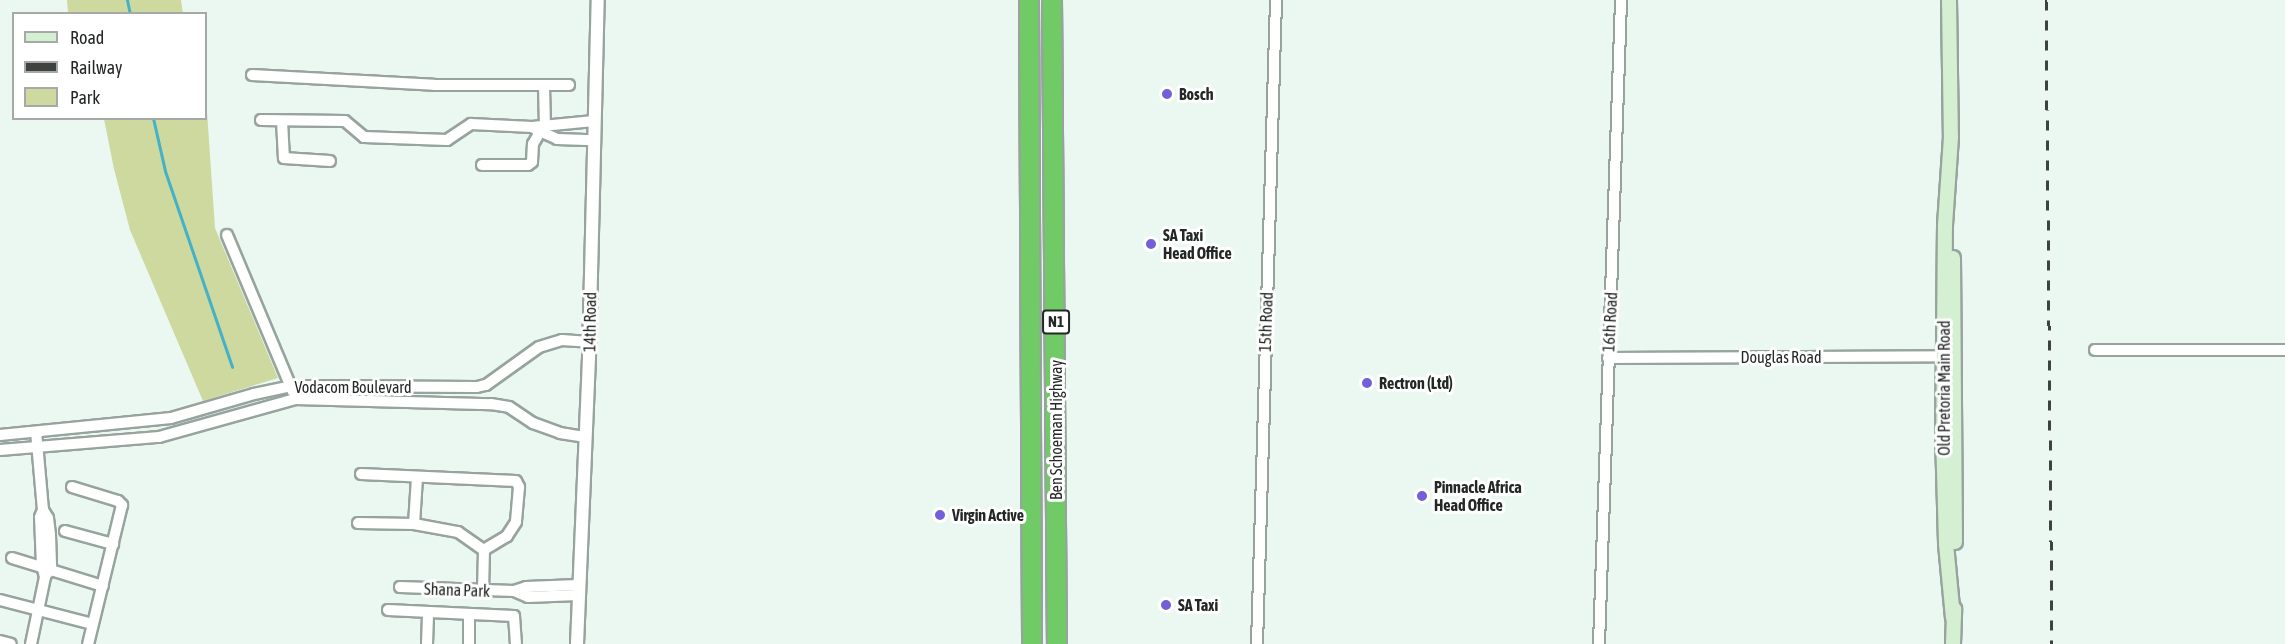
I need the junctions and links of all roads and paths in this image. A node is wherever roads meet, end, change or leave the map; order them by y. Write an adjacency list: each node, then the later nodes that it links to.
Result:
1 (598, 0): 12 (street, 14th Road)
2 (1029, 0): 58 (highway, Ben Schoeman Highway / N1)
3 (1052, 0): 59 (highway, Ben Schoeman Highway / N1)
4 (1276, 0): 60 (street, 15th Road)
5 (1621, 0): 22 (street, 16th Road)
6 (1949, 0): 21 (main road, Old Pretoria Main Road)
7 (252, 75): 9 (street)
8 (569, 85): 9 (street)
9 (544, 86): 13 (street)
10 (261, 120): 11 (street)
11 (282, 121): 13 (street); 15 (street)
12 (594, 121): 13 (street); 14 (street, 14th Road)
13 (539, 128): 14 (street); 16 (street)
14 (593, 140): 18 (street, 14th Road)
15 (330, 161)
16 (482, 165)
17 (227, 235): 23 (street)
18 (590, 342): 23 (street, Vodacom Boulevard); 27 (street, 14th Road)
19 (2095, 350): 20 (street)
20 (2285, 350)
21 (1948, 356): 22 (street, Douglas Road); 62 (main road, Old Pretoria Main Road)
22 (1608, 358): 61 (street, 16th Road)
23 (291, 386): 24 (street); 25 (street, Vodacom Boulevard)
24 (295, 399): 27 (street, Vodacom Boulevard); 28 (street, Vodacom Boulevard)
25 (36, 432): 26 (street, Vodacom Boulevard); 28 (street)
26 (0, 435)
27 (586, 437): 42 (street, 14th Road)
28 (38, 447): 29 (street, Vodacom Boulevard); 39 (street)
29 (0, 450)
30 (361, 474): 31 (street)
31 (417, 477): 34 (street); 37 (street)
32 (72, 487): 36 (street)
33 (358, 523): 34 (street)
34 (414, 524): 37 (street)
35 (65, 531): 36 (street)
36 (113, 544): 40 (street)
37 (484, 550): 43 (street)
38 (12, 558): 39 (street)
39 (46, 571): 40 (street); 45 (street)
40 (103, 586): 49 (street)
41 (400, 587): 43 (street, Shana Park)
42 (578, 590): 43 (street, Shana Park); 57 (street, 14th Road)
43 (483, 591)
44 (0, 600): 45 (street)
45 (39, 610): 49 (street); 52 (street)
46 (388, 610): 47 (street)
47 (428, 612): 48 (street); 54 (street)
48 (469, 614): 55 (street); 56 (street)
49 (92, 624): 53 (street)
50 (0, 641): 51 (street)
51 (11, 644)
52 (31, 644)
53 (88, 644)
54 (427, 644)
55 (469, 644)
56 (516, 644)
57 (577, 644)
58 (1032, 644)
59 (1057, 644)
60 (1257, 644)
61 (1599, 644)
62 (1953, 644)

